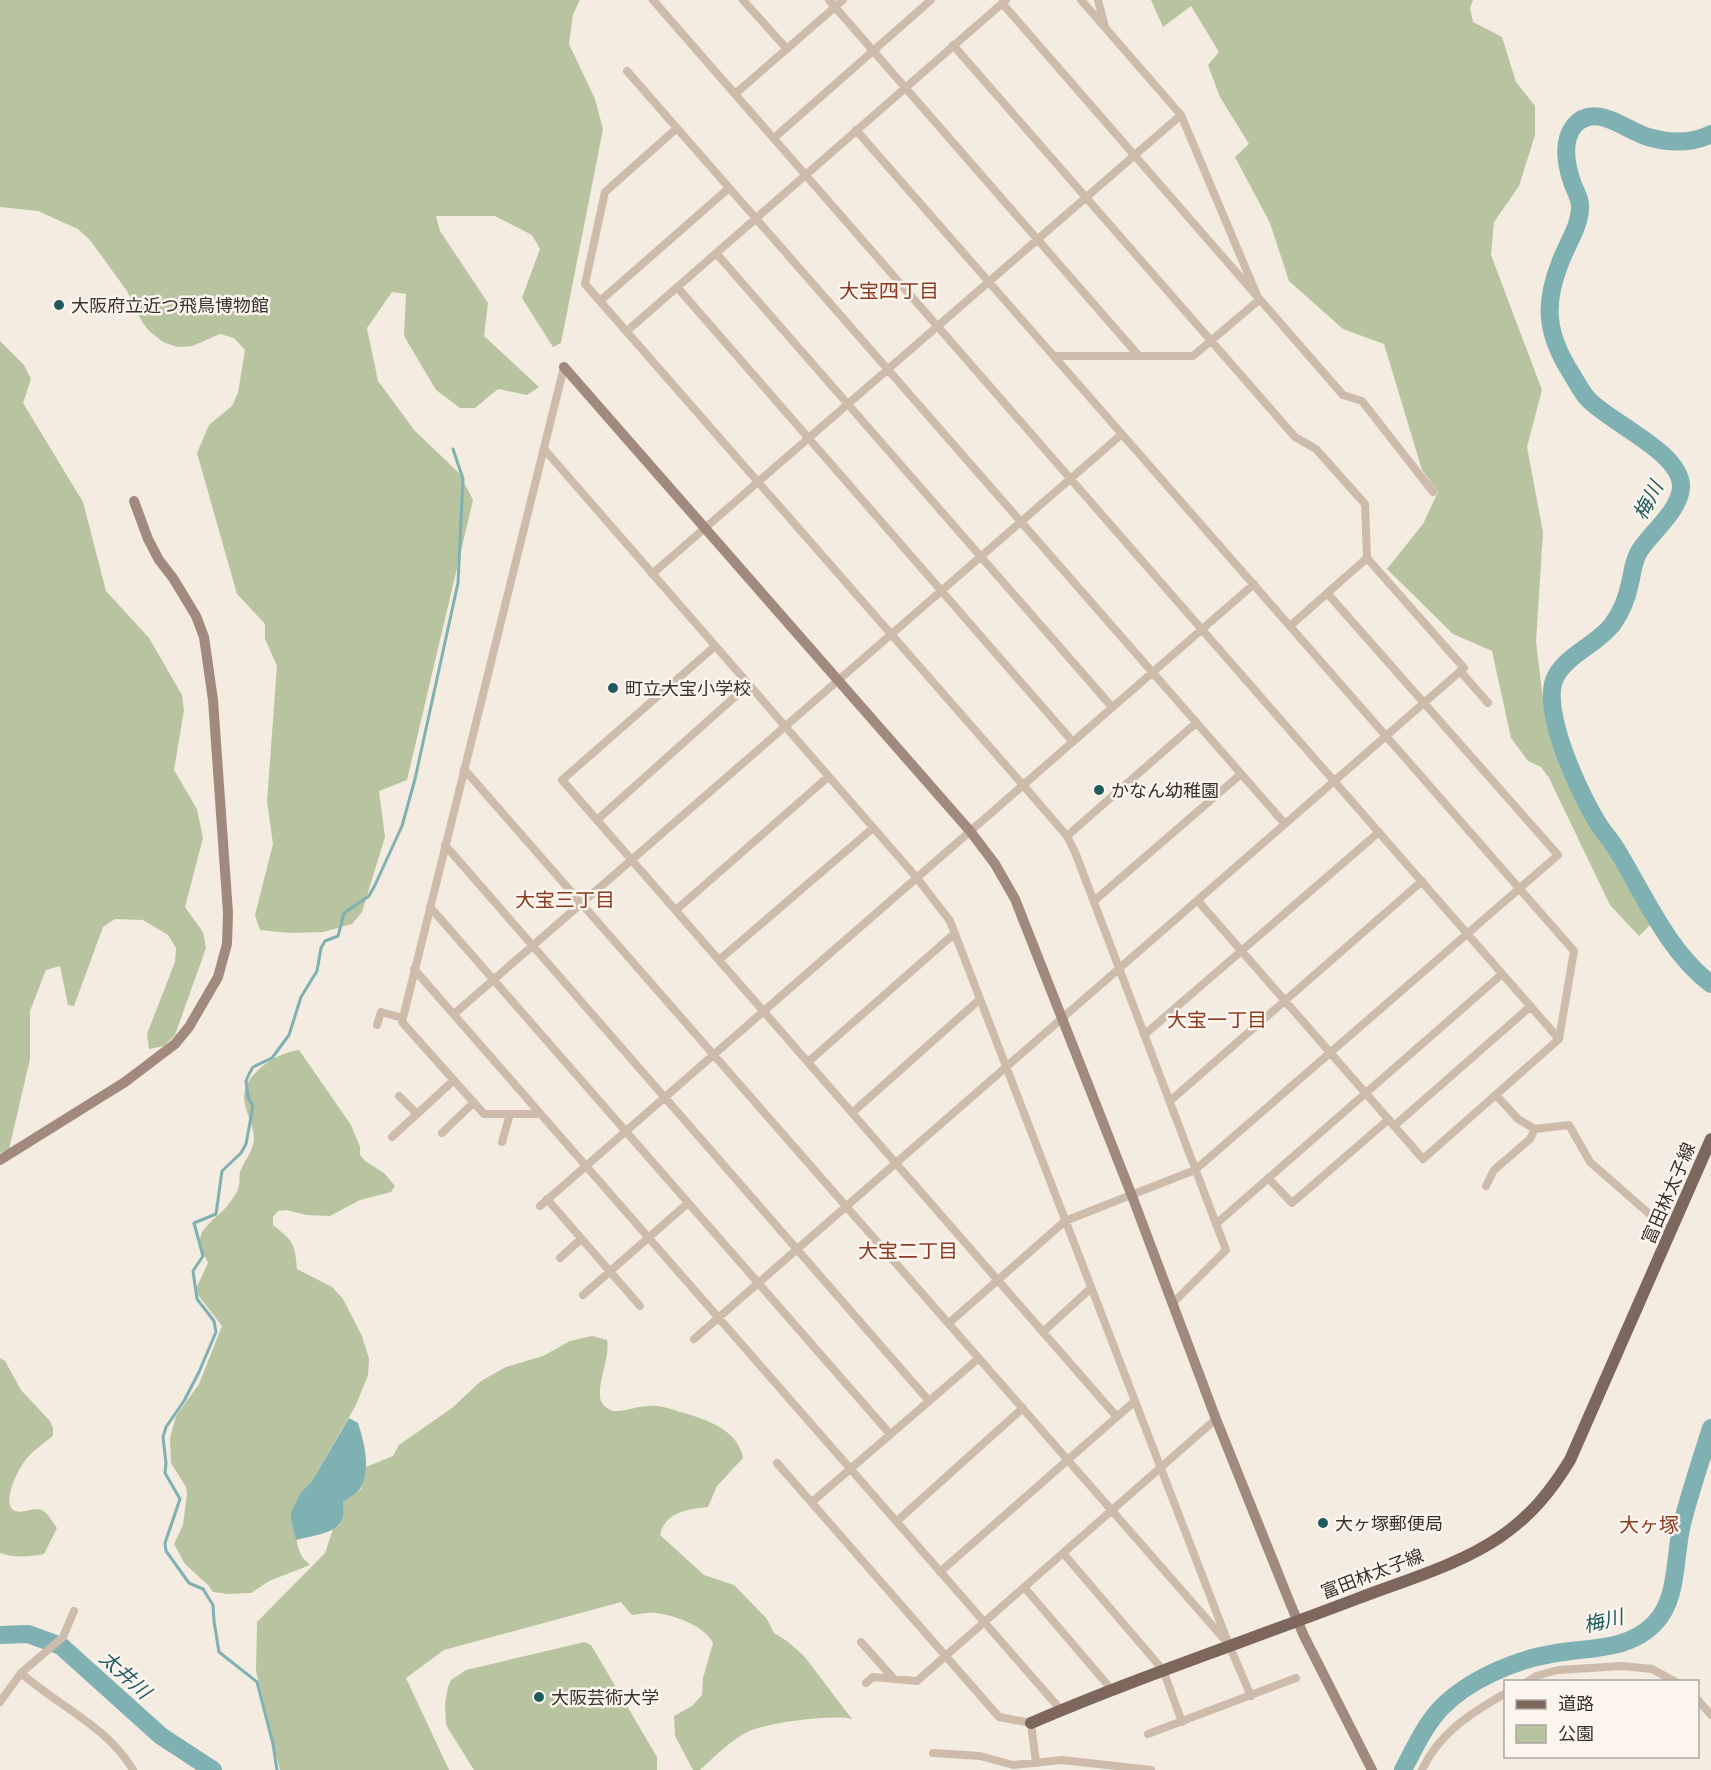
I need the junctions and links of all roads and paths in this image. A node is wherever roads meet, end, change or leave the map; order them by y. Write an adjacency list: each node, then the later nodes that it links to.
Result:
1 (653, 0): 16 (street)
2 (743, 0): 12 (street)
3 (828, 0): 9 (street)
4 (843, 0): 9 (street)
5 (931, 0): 13 (street)
6 (1081, 0): 10 (street)
7 (1098, 0): 10 (street)
8 (1004, 2): 11 (street); 21 (street)
9 (835, 7): 12 (street); 13 (street)
10 (1106, 28): 17 (street)
11 (953, 45): 15 (street); 24 (street)
12 (787, 49): 16 (street)
13 (873, 51): 15 (street); 20 (street)
14 (627, 71): 18 (street)
15 (905, 88): 19 (street); 26 (street)
16 (735, 94): 20 (street)
17 (1181, 115): 21 (street); 30 (street)
18 (676, 129): 23 (street); 31 (street)
19 (856, 130): 22 (street); 28 (street)
20 (774, 138): 22 (street)
21 (1134, 156): 24 (street); 30 (street)
22 (806, 175): 25 (street); 32 (street)
23 (729, 188): 25 (street); 31 (street)
24 (1086, 197): 26 (street); 34 (street)
25 (755, 219): 27 (street); 38 (street)
26 (1037, 239): 28 (street); 36 (street)
27 (716, 253): 29 (street); 39 (street)
28 (988, 282): 32 (street); 35 (street)
29 (677, 287): 33 (street); 41 (street)
30 (1259, 300): 34 (street); 45 (street)
31 (600, 301): 33 (street)
32 (938, 326): 38 (street); 43 (street)
33 (627, 331): 44 (street)
34 (1210, 340): 36 (street); 50 (street)
35 (1054, 356): 36 (street); 40 (street)
36 (1140, 356)
37 (564, 367): 42 (street); 48 (street)
38 (888, 370): 39 (street); 47 (street)
39 (849, 404): 41 (street); 49 (street)
40 (1122, 434): 43 (street); 52 (street)
41 (809, 439): 44 (street); 53 (street)
42 (545, 450): 51 (street); 70 (street)
43 (1070, 478): 47 (street); 56 (street)
44 (759, 483): 48 (street); 57 (street)
45 (1433, 492)
46 (134, 501): 132 (street)
47 (1021, 522): 49 (street); 60 (street)
48 (706, 528): 51 (street); 61 (street)
49 (981, 557): 53 (street); 65 (street)
50 (1366, 558): 54 (street); 59 (street)
51 (652, 574): 58 (street)
52 (1254, 584): 55 (street); 56 (street)
53 (942, 591): 57 (street); 69 (street)
54 (1327, 593): 55 (street); 63 (street)
55 (1290, 626): 68 (street)
56 (1202, 630): 60 (street); 73 (street)
57 (891, 635): 61 (street); 74 (street)
58 (714, 647): 62 (street); 75 (street)
59 (1460, 671): 63 (street); 64 (street)
60 (1152, 672): 65 (street); 66 (street)
61 (838, 681): 67 (street); 78 (street)
62 (748, 686): 67 (street); 75 (street)
63 (1424, 703): 68 (street); 85 (street)
64 (1488, 703)
65 (1112, 707): 69 (street)
66 (1196, 723): 71 (street); 80 (street)
67 (785, 727): 72 (street); 82 (street)
68 (1385, 737): 73 (street); 85 (street)
69 (1073, 741): 74 (street)
70 (464, 769): 81 (street); 88 (street)
71 (1241, 774): 76 (street); 86 (street)
72 (828, 777): 77 (street); 90 (street)
73 (1334, 781): 76 (street); 79 (street)
74 (1023, 785): 78 (street); 80 (street)
75 (597, 820): 82 (street)
76 (1285, 824): 87 (street)
77 (873, 828): 83 (street); 95 (street)
78 (970, 831): 83 (street); 105 (street)
79 (1379, 832): 84 (street); 94 (street)
80 (1067, 836): 86 (street)
81 (445, 845): 89 (street); 93 (street)
82 (631, 860): 88 (street); 90 (street)
83 (917, 878): 91 (street); 103 (street)
84 (1422, 881): 92 (street); 101 (street)
85 (1520, 890): 92 (street); 109 (street)
86 (1094, 901): 97 (street)
87 (1198, 901): 94 (street); 97 (street)
88 (582, 903): 93 (street); 111 (street)
89 (430, 907): 96 (street); 99 (street)
90 (676, 910): 95 (street)
91 (955, 933): 100 (street); 112 (street)
92 (1468, 934): 98 (street); 110 (street)
93 (533, 946): 99 (street); 118 (street)
94 (1242, 951): 101 (street); 108 (street)
95 (719, 960): 103 (street)
96 (414, 969): 104 (street); 106 (street)
97 (1119, 969): 105 (street); 108 (street)
98 (1503, 974): 102 (street); 115 (street)
99 (494, 981): 104 (street); 127 (street)
100 (980, 999): 113 (street); 121 (street)
101 (1285, 1001): 110 (street); 119 (street)
102 (1531, 1006): 109 (street); 125 (street)
103 (764, 1011): 111 (street); 112 (street)
104 (454, 1014): 124 (street)
105 (1062, 1017): 113 (street); 138 (street)
106 (403, 1018): 107 (street); 114 (street)
107 (377, 1025)
108 (1144, 1035): 119 (street)
109 (1559, 1039): 117 (street)
110 (1331, 1053): 115 (street); 135 (street)
111 (714, 1054): 118 (street); 141 (street)
112 (808, 1062): 121 (street)
113 (1006, 1067): 133 (street); 143 (street)
114 (454, 1080): 120 (street); 122 (street)
115 (1365, 1092): 125 (street); 136 (street)
116 (399, 1095): 122 (street)
117 (1496, 1095): 125 (street); 126 (street)
118 (665, 1097): 127 (street); 148 (street)
119 (1170, 1101): 135 (street)
120 (474, 1102): 123 (street); 128 (street)
121 (852, 1113): 133 (street)
122 (417, 1114): 129 (street)
123 (510, 1114): 124 (street); 131 (street)
124 (540, 1114): 134 (street)
125 (1391, 1123): 136 (street)
126 (1535, 1129): 137 (street); 145 (street)
127 (625, 1131): 134 (street); 140 (street)
128 (442, 1132)
129 (392, 1137)
130 (1711, 1139): 145 (main road, 富田林太子線)
131 (502, 1142)
132 (0, 1160)
133 (895, 1163): 141 (street); 151 (street)
134 (586, 1165): 139 (street); 146 (street)
135 (1195, 1170): 138 (street); 144 (street)
136 (1268, 1178): 144 (street)
137 (1486, 1186)
138 (1132, 1196): 143 (street); 155 (street)
139 (547, 1199): 142 (street); 147 (street)
140 (688, 1203): 146 (street); 152 (street)
141 (846, 1205): 148 (street); 158 (street)
142 (540, 1206)
143 (1065, 1221): 151 (street); 153 (street)
144 (1216, 1224): 155 (street)
145 (1670, 1232): 180 (main road, 富田林太子線)
146 (649, 1237): 150 (street); 157 (street)
147 (581, 1239): 149 (street); 150 (street)
148 (797, 1248): 152 (street); 162 (street)
149 (560, 1258)
150 (610, 1272): 154 (street); 156 (street)
151 (998, 1281): 158 (street); 159 (street)
152 (758, 1282): 157 (street); 167 (street)
153 (1091, 1288): 159 (street); 163 (street)
154 (583, 1295)
155 (1173, 1304): 166 (street)
156 (640, 1306)
157 (718, 1316): 160 (street); 170 (street)
158 (949, 1323): 161 (street)
159 (1043, 1332): 165 (street)
160 (694, 1339)
161 (979, 1358): 162 (street); 164 (street)
162 (929, 1401): 167 (street)
163 (1135, 1401): 165 (street); 171 (street)
164 (1023, 1408): 168 (street); 174 (street)
165 (1117, 1417): 168 (street)
166 (1216, 1419): 171 (street); 180 (street)
167 (890, 1434): 170 (street)
168 (1068, 1460): 173 (street); 176 (street)
169 (777, 1463): 172 (street)
170 (851, 1468): 172 (street); 174 (street)
171 (1160, 1468): 173 (street); 182 (street)
172 (812, 1502): 183 (street)
173 (1112, 1510): 175 (street); 182 (street)
174 (897, 1521): 176 (street)
175 (1063, 1553): 177 (street); 184 (street)
176 (940, 1572): 179 (street)
177 (1024, 1587): 179 (street); 191 (street)
178 (74, 1611): 185 (street)
179 (985, 1621): 183 (street); 196 (street)
180 (1298, 1622): 182 (main road, 富田林太子線); 205 (street)
181 (861, 1642): 187 (street)
182 (1229, 1645): 184 (main road, 富田林太子線); 193 (street)
183 (945, 1656): 187 (street); 199 (street)
184 (1162, 1670): 191 (main road, 富田林太子線); 198 (street)
185 (21, 1673): 195 (street); 203 (street)
186 (1296, 1678): 193 (street)
187 (894, 1679): 190 (street)
188 (1530, 1680): 189 (street)
189 (1672, 1680)
190 (866, 1683)
191 (1112, 1690): 196 (main road, 富田林太子線)
192 (1504, 1694): 206 (street)
193 (1251, 1695): 198 (street)
194 (1699, 1701): 197 (street)
195 (0, 1702)
196 (1061, 1710): 199 (main road, 富田林太子線)
197 (1711, 1715)
198 (1182, 1722): 200 (street)
199 (1031, 1723): 202 (street)
200 (1148, 1734)
201 (933, 1753): 202 (street)
202 (1036, 1763): 204 (street)
203 (133, 1770)
204 (1151, 1770)
205 (1372, 1770)
206 (1422, 1770)

